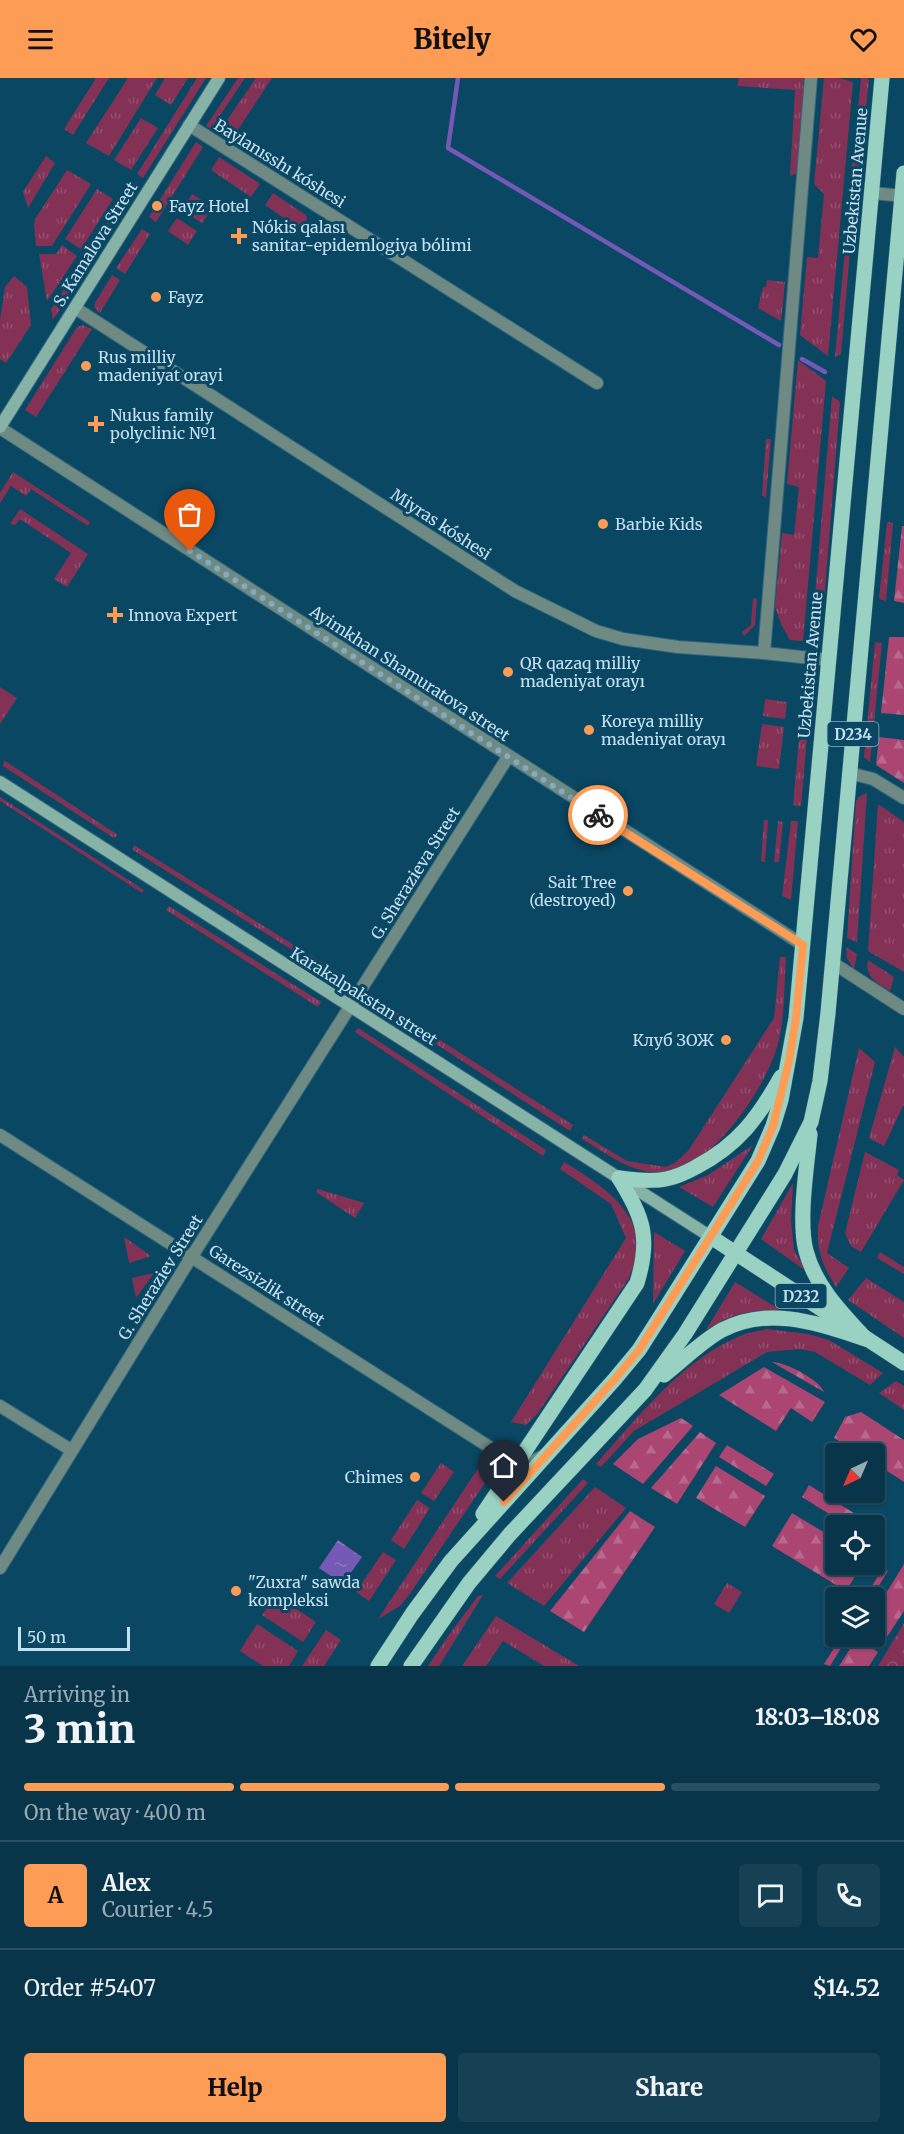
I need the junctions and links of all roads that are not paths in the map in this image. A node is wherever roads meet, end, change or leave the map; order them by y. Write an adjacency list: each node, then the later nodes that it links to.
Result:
1 (219, 78): 4 (street, S. Kamalova Street)
2 (811, 78): 11 (street)
3 (882, 78): 6 (main road, Uzbekistan Avenue / D234)
4 (189, 125): 8 (street, S. Kamalova Street); 9 (street, Baylanısshı kóshesi)
5 (904, 173): 7 (main road, D234)
6 (872, 194): 7 (street); 12 (main road, Uzbekistan Avenue / D234)
7 (903, 196): 14 (main road, D234)
8 (75, 308): 10 (street, S. Kamalova Street); 11 (street, Miyras kóshesi)
9 (597, 383)
10 (0, 428): 13 (street, Ayimkhan Shamuratova street)
11 (764, 653): 12 (street, Miyras kóshesi)
12 (829, 660): 17 (main road, Uzbekistan Avenue / D234)
13 (508, 757): 17 (street, Ayimkhan Shamuratova street); 19 (street, G. Sherazieva Street)
14 (849, 773): 16 (street); 18 (main road, D234)
15 (0, 782): 19 (street, Karakalpakstan street)
16 (904, 798)
17 (803, 945): 21 (main road, Uzbekistan Avenue / D234)
18 (833, 963): 20 (street); 22 (main road, D234)
19 (350, 1006): 24 (street, Karakalpakstan street); 27 (street, G. Sheraziev Street)
20 (904, 1009)
21 (789, 1061): 24 (main road); 25 (main road, Uzbekistan Avenue / D234)
22 (811, 1122): 26 (main road, D234); 28 (main road)
23 (0, 1135): 27 (street, Garezsizlik street)
24 (619, 1178): 25 (street, Karakalpakstan street); 34 (main road)
25 (711, 1237): 26 (main road, D232); 33 (main road, D234)
26 (736, 1253): 28 (main road, D232); 30 (main road, D234)
27 (192, 1256): 32 (street, G. Sheraziev Street); 34 (street, Garezsizlik street)
28 (866, 1339): 29 (main road, D232); 30 (main road)
29 (904, 1363)
30 (645, 1390): 38 (main road, D234)
31 (0, 1406): 32 (street)
32 (71, 1450): 36 (street, G. Sheraziev Street)
33 (549, 1453): 34 (street); 35 (main road, D234)
34 (516, 1464): 35 (main road)
35 (459, 1551): 37 (main road, D234)
36 (0, 1568)
37 (378, 1666)
38 (411, 1666)

